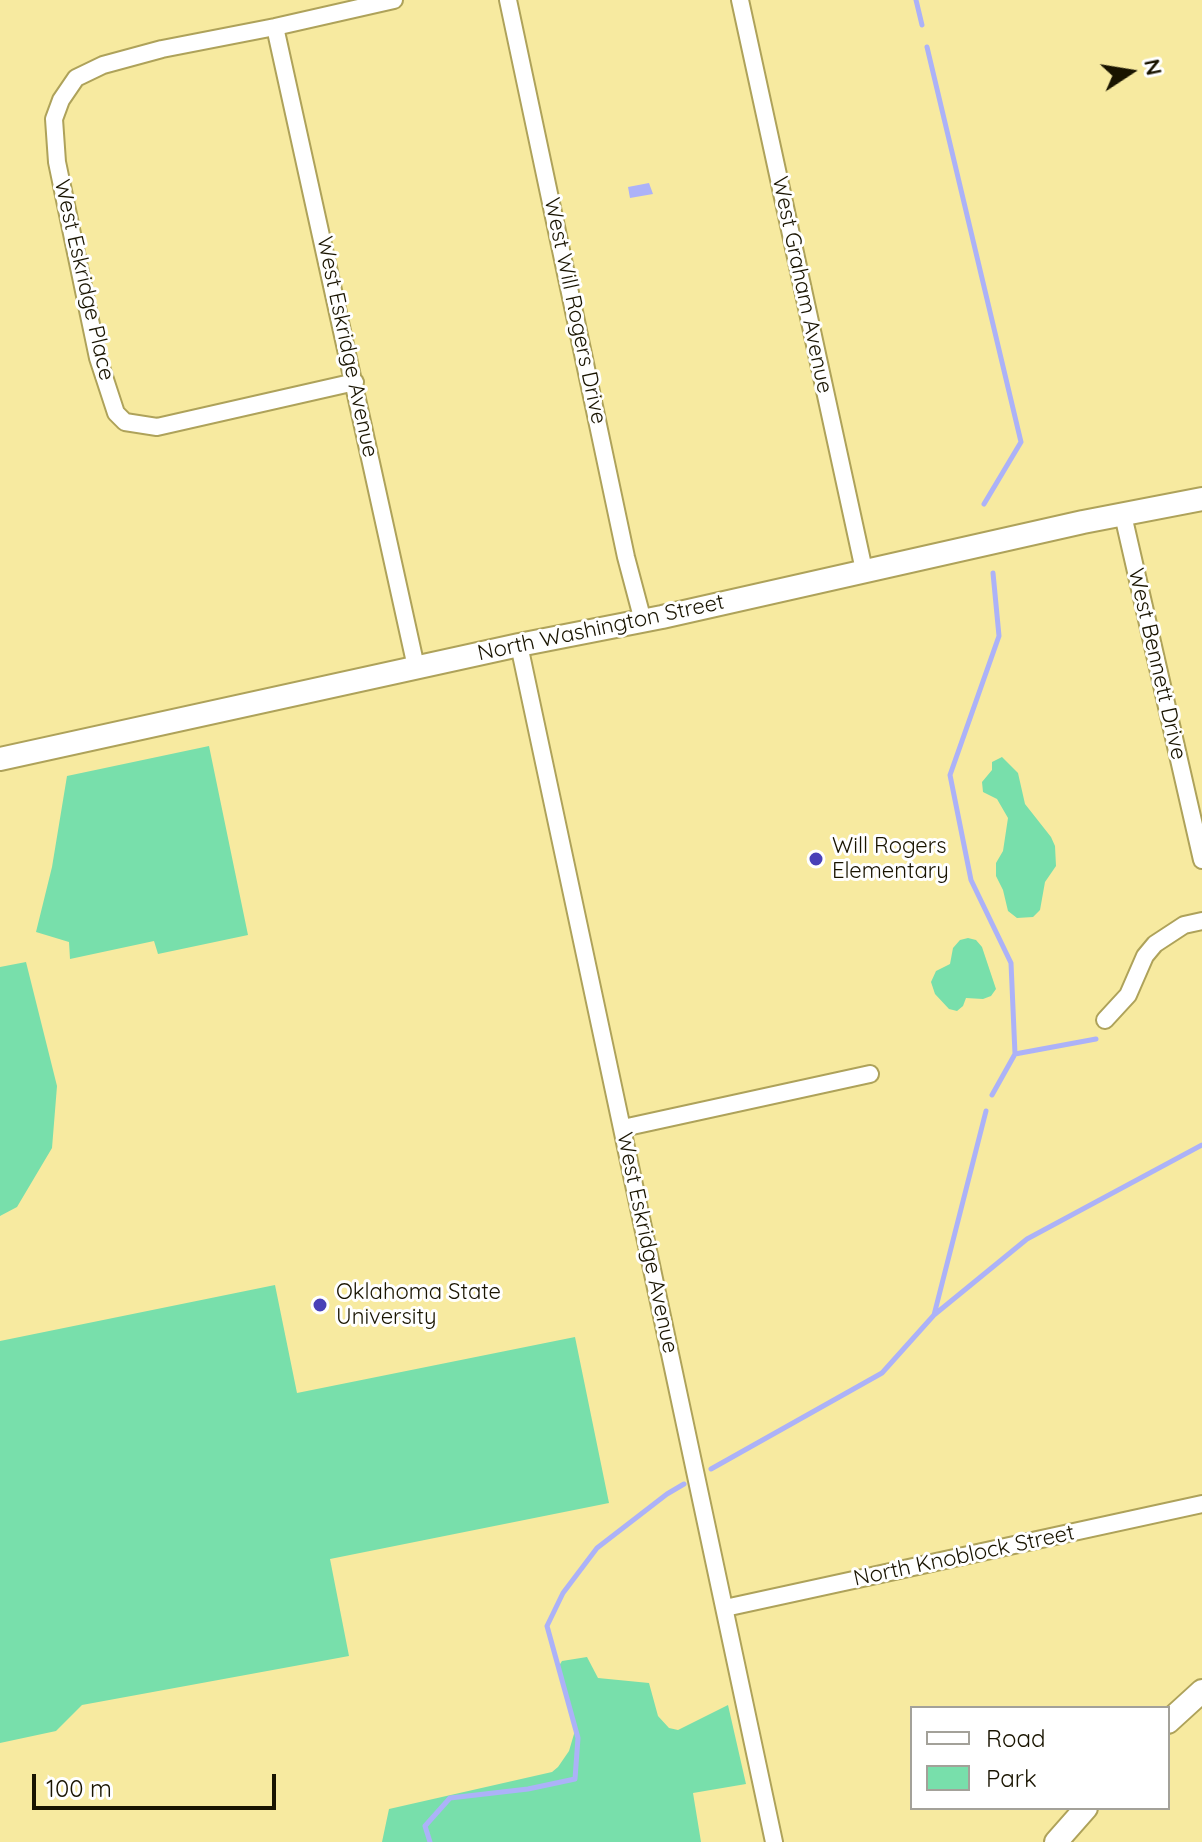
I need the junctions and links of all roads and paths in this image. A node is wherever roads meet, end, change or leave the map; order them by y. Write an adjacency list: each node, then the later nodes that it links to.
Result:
1 (394, 0): 4 (street)
2 (508, 0): 9 (street, West Will Rogers Drive)
3 (740, 0): 8 (street, West Graham Avenue)
4 (275, 27): 5 (street, West Eskridge Avenue); 5 (street, West Eskridge Place)
5 (355, 382): 11 (street, West Eskridge Avenue)
6 (1202, 499): 7 (main road, North Washington Street)
7 (1123, 515): 8 (main road, North Washington Street); 13 (street, West Bennett Drive)
8 (864, 570): 9 (main road, North Washington Street)
9 (643, 621): 10 (main road, North Washington Street)
10 (519, 645): 11 (main road, North Washington Street); 17 (street, West Eskridge Avenue)
11 (416, 667): 12 (main road, North Washington Street)
12 (0, 759)
13 (1202, 860)
14 (1202, 921): 15 (street)
15 (1105, 1020)
16 (870, 1074): 17 (street)
17 (623, 1128): 19 (street, West Eskridge Avenue)
18 (1202, 1504): 19 (street, North Knoblock Street)
19 (725, 1608): 23 (street, West Eskridge Avenue)
20 (1202, 1691): 21 (main road)
21 (1170, 1720)
22 (1084, 1810): 24 (main road)
23 (774, 1842)
24 (1056, 1842)

